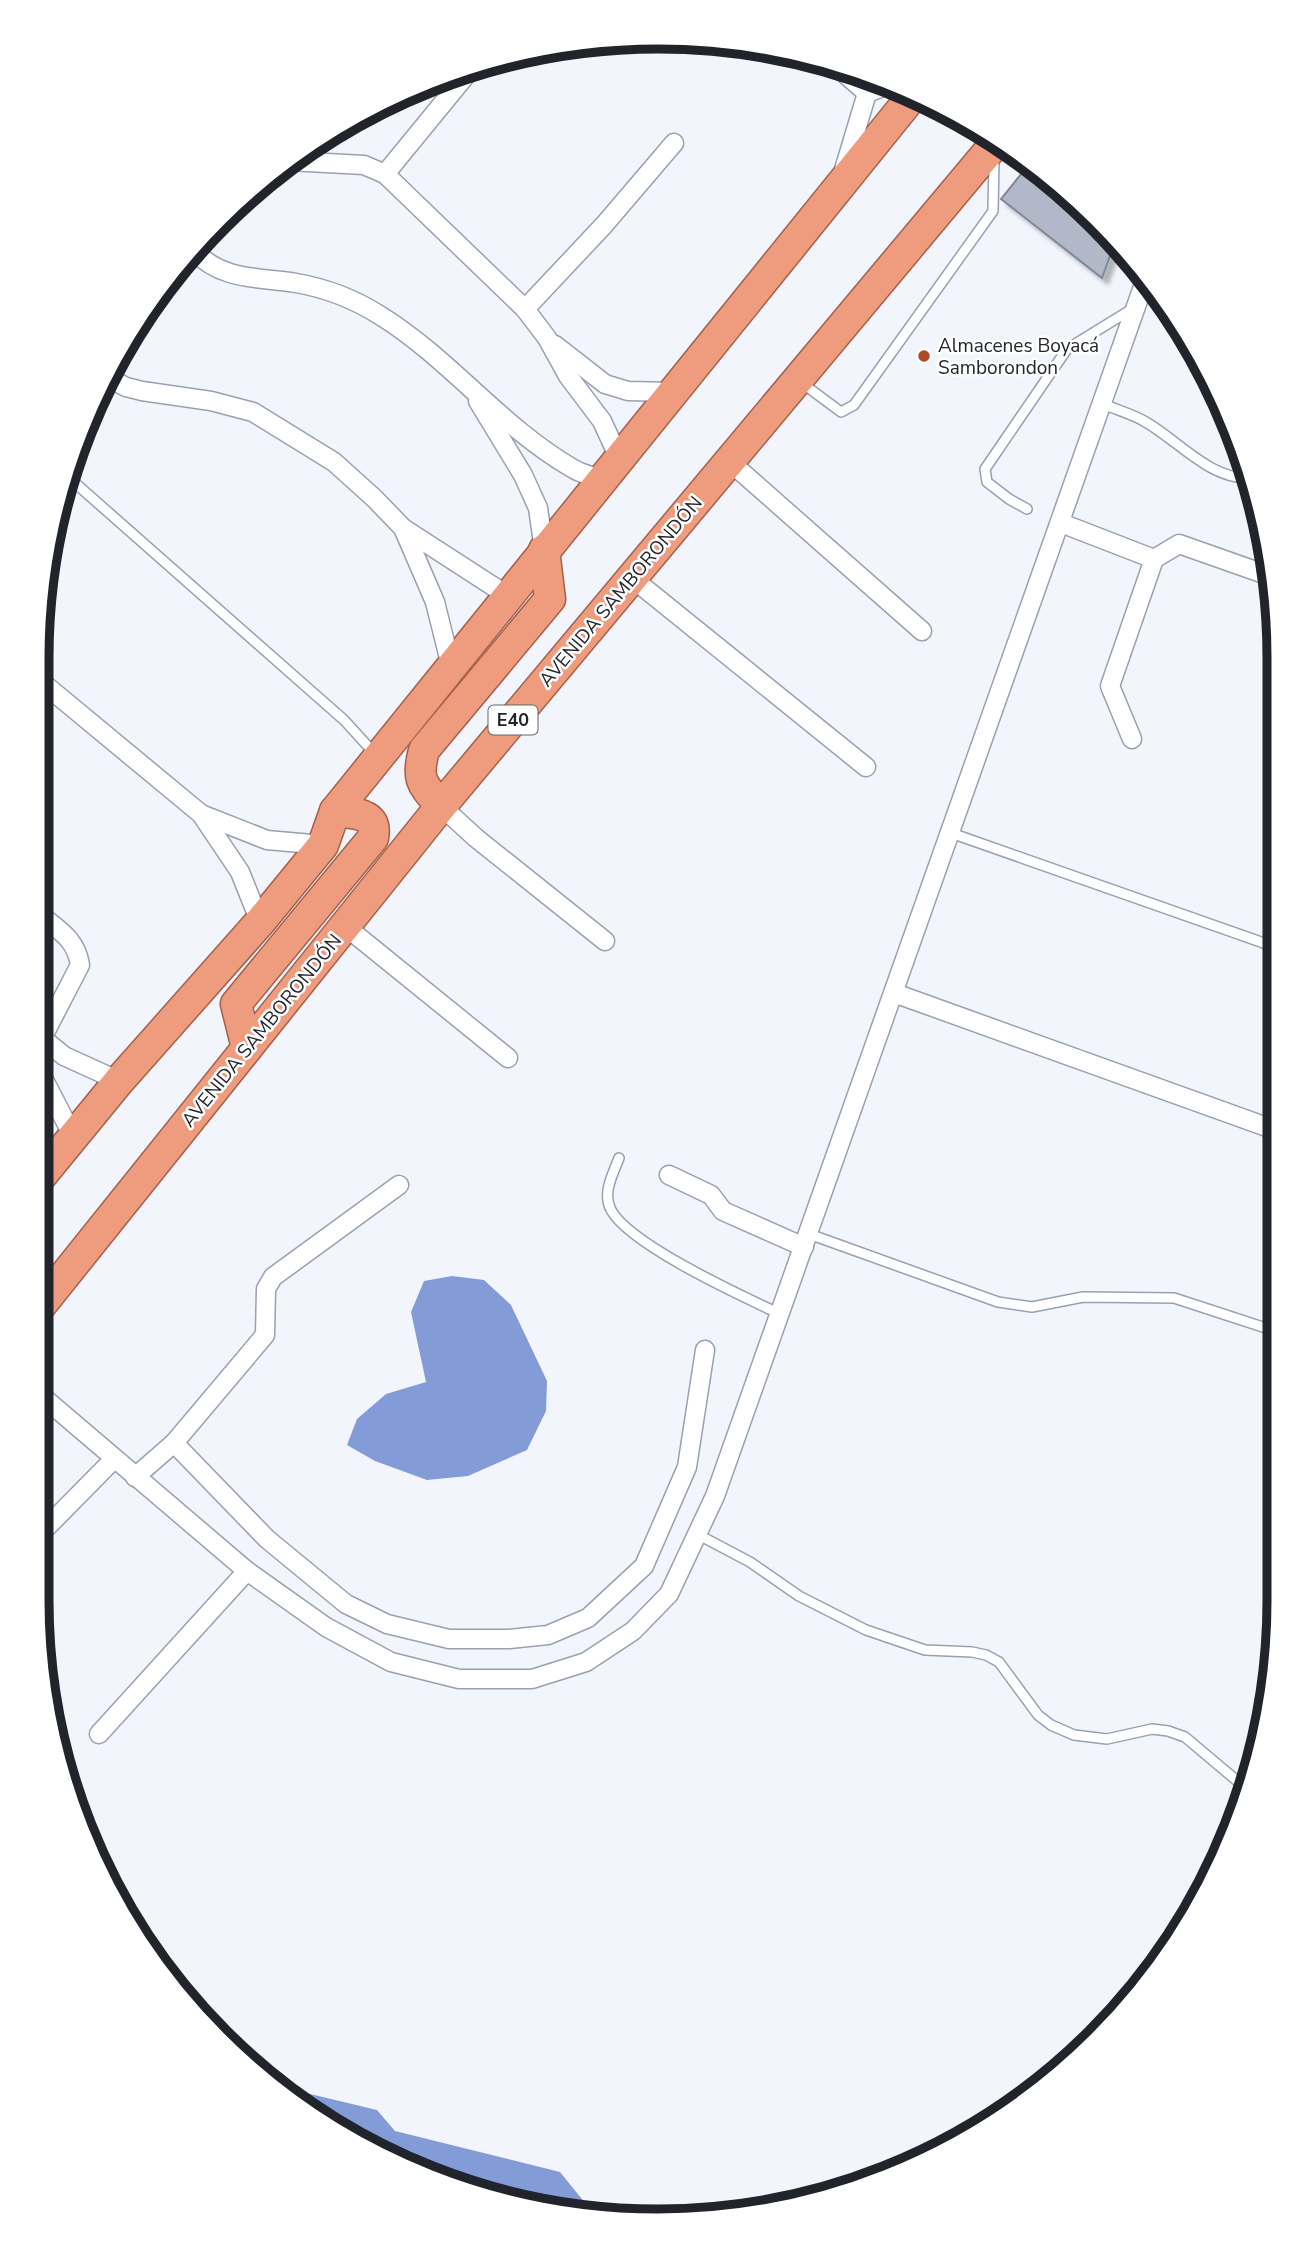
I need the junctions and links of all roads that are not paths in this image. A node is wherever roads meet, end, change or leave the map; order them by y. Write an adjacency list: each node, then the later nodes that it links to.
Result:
1 (461, 81): 10 (street)
2 (853, 81): 4 (street)
3 (876, 89): 4 (street)
4 (867, 93): 11 (street)
5 (907, 103): 11 (highway)
6 (674, 143): 15 (street)
7 (991, 149): 17 (highway, AVENIDA SAMBORONDÓN / E40)
8 (996, 152): 17 (lane)
9 (306, 162): 10 (street)
10 (385, 174): 15 (street)
11 (838, 187): 20 (highway)
12 (200, 256): 19 (street)
13 (1143, 289): 14 (street)
14 (1136, 306): 21 (street); 26 (lane)
15 (525, 309): 16 (street)
16 (547, 338): 20 (street); 23 (street)
17 (798, 380): 22 (highway, AVENIDA SAMBORONDÓN / E40)
18 (116, 382): 28 (street)
19 (471, 389): 23 (street); 29 (street)
20 (672, 392): 23 (highway)
21 (1103, 404): 24 (lane); 27 (street)
22 (729, 461): 32 (highway, AVENIDA SAMBORONDÓN / E40); 34 (street)
23 (611, 468): 29 (highway)
24 (1240, 478)
25 (75, 483): 38 (lane)
26 (1027, 509)
27 (1061, 523): 30 (street); 43 (street)
28 (403, 528): 33 (street); 35 (street)
29 (544, 550): 33 (highway); 40 (highway)
30 (1154, 559): 31 (street); 37 (street)
31 (1261, 573)
32 (632, 578): 39 (street); 40 (highway, AVENIDA SAMBORONDÓN / E40)
33 (508, 596): 35 (highway)
34 (922, 631)
35 (451, 666): 38 (highway)
36 (49, 688): 42 (street)
37 (1132, 740)
38 (378, 758): 41 (highway)
39 (866, 767)
40 (441, 806): 47 (highway, AVENIDA SAMBORONDÓN / E40); 48 (street)
41 (335, 811): 44 (highway); 53 (highway)
42 (201, 814): 44 (street); 46 (street)
43 (951, 833): 49 (lane); 50 (street)
44 (323, 845): 46 (highway)
45 (49, 922): 51 (street)
46 (260, 922): 55 (highway)
47 (345, 926): 53 (highway, AVENIDA SAMBORONDÓN / E40); 54 (street)
48 (605, 941)
49 (1267, 944)
50 (894, 993): 57 (street); 63 (street)
51 (49, 1024)
52 (49, 1047): 55 (street)
53 (247, 1048): 64 (highway, AVENIDA SAMBORONDÓN / E40)
54 (508, 1058)
55 (119, 1081): 58 (highway)
56 (49, 1090): 58 (street)
57 (1267, 1126)
58 (74, 1138): 60 (highway)
59 (619, 1158): 65 (lane)
60 (49, 1167)
61 (669, 1175): 63 (street)
62 (400, 1185): 69 (street)
63 (806, 1240): 65 (street); 66 (lane)
64 (49, 1295)
65 (780, 1314): 73 (street)
66 (1267, 1328)
67 (705, 1350): 69 (street)
68 (49, 1402): 70 (street)
69 (174, 1443): 71 (street)
70 (114, 1459): 71 (street); 72 (street)
71 (135, 1477): 74 (street)
72 (49, 1525)
73 (697, 1534): 74 (street); 76 (lane)
74 (247, 1571): 75 (street)
75 (99, 1734)
76 (1239, 1783)

